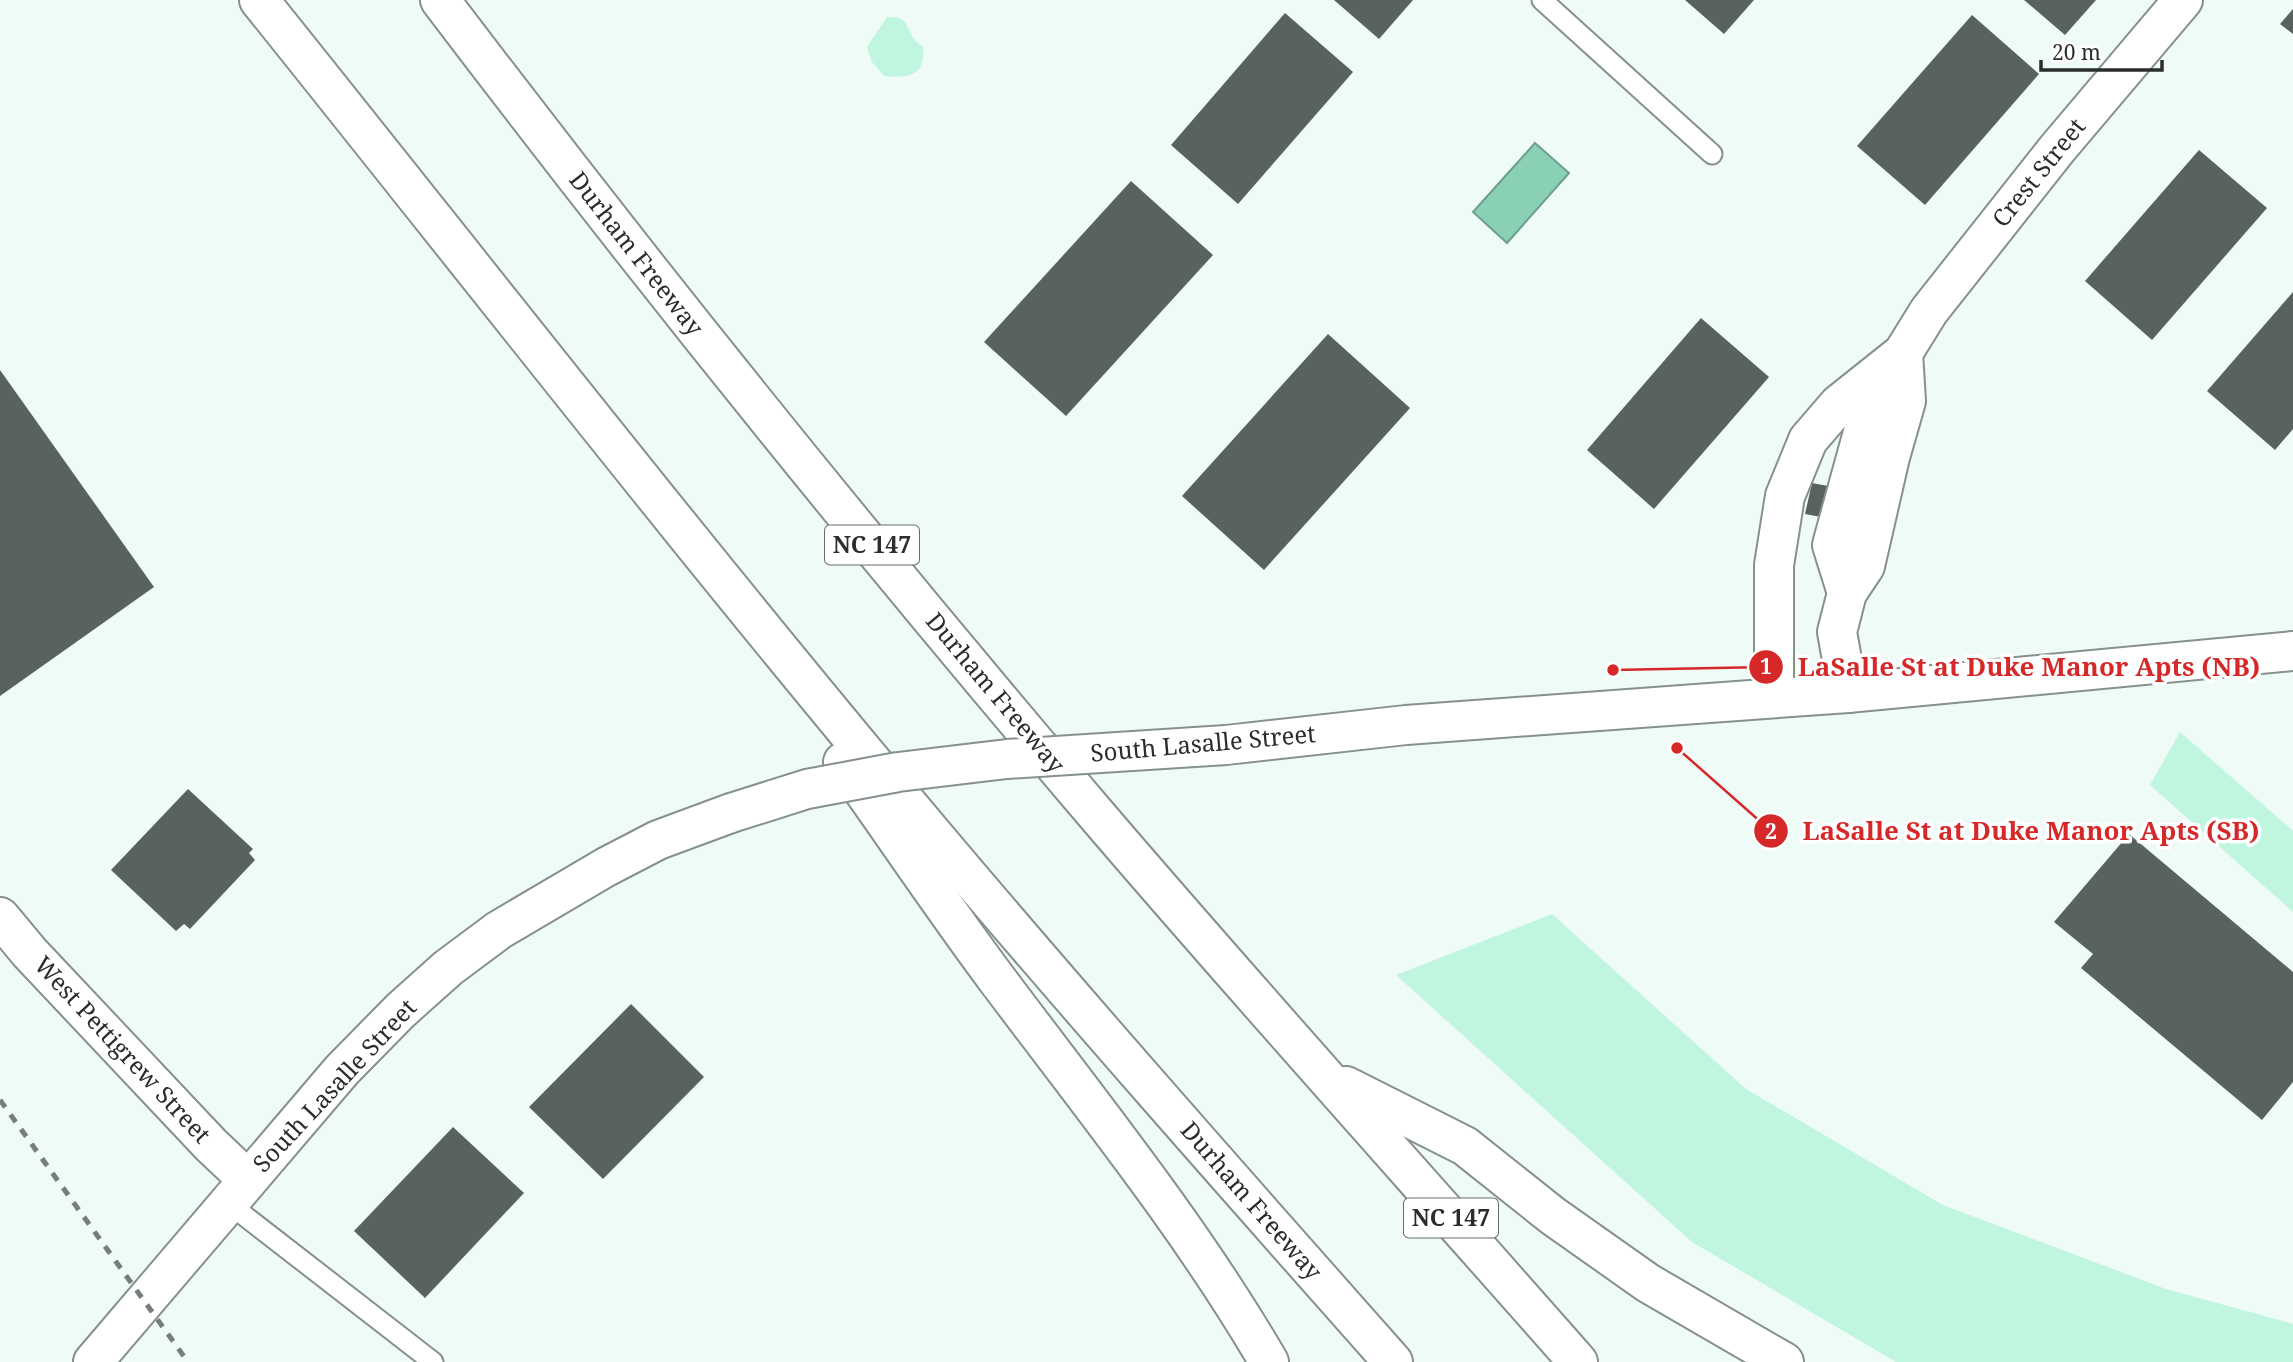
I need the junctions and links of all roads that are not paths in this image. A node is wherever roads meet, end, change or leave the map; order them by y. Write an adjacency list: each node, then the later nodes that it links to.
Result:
1 (259, 0): 7 (main road, Durham Freeway)
2 (440, 0): 12 (main road, Durham Freeway / NC 147)
3 (1542, 0): 5 (lane)
4 (2183, 0): 6 (main road, Crest Street)
5 (1712, 154)
6 (1891, 363): 9 (main road); 10 (main road, Crest Street)
7 (672, 518): 16 (main road); 17 (main road, Durham Freeway)
8 (2293, 651): 9 (main road, South Lasalle Street)
9 (1848, 692): 10 (main road, South Lasalle Street)
10 (1774, 697): 13 (main road, South Lasalle Street, bridge)
11 (0, 917): 13 (main road, West Pettigrew Street)
12 (1324, 1074): 18 (main road, Durham Freeway / NC 147); 19 (main road)
13 (238, 1191): 14 (main road, South Lasalle Street); 15 (lane)
14 (93, 1362)
15 (433, 1362)
16 (1269, 1362)
17 (1393, 1362)
18 (1578, 1362)
19 (1784, 1362)

